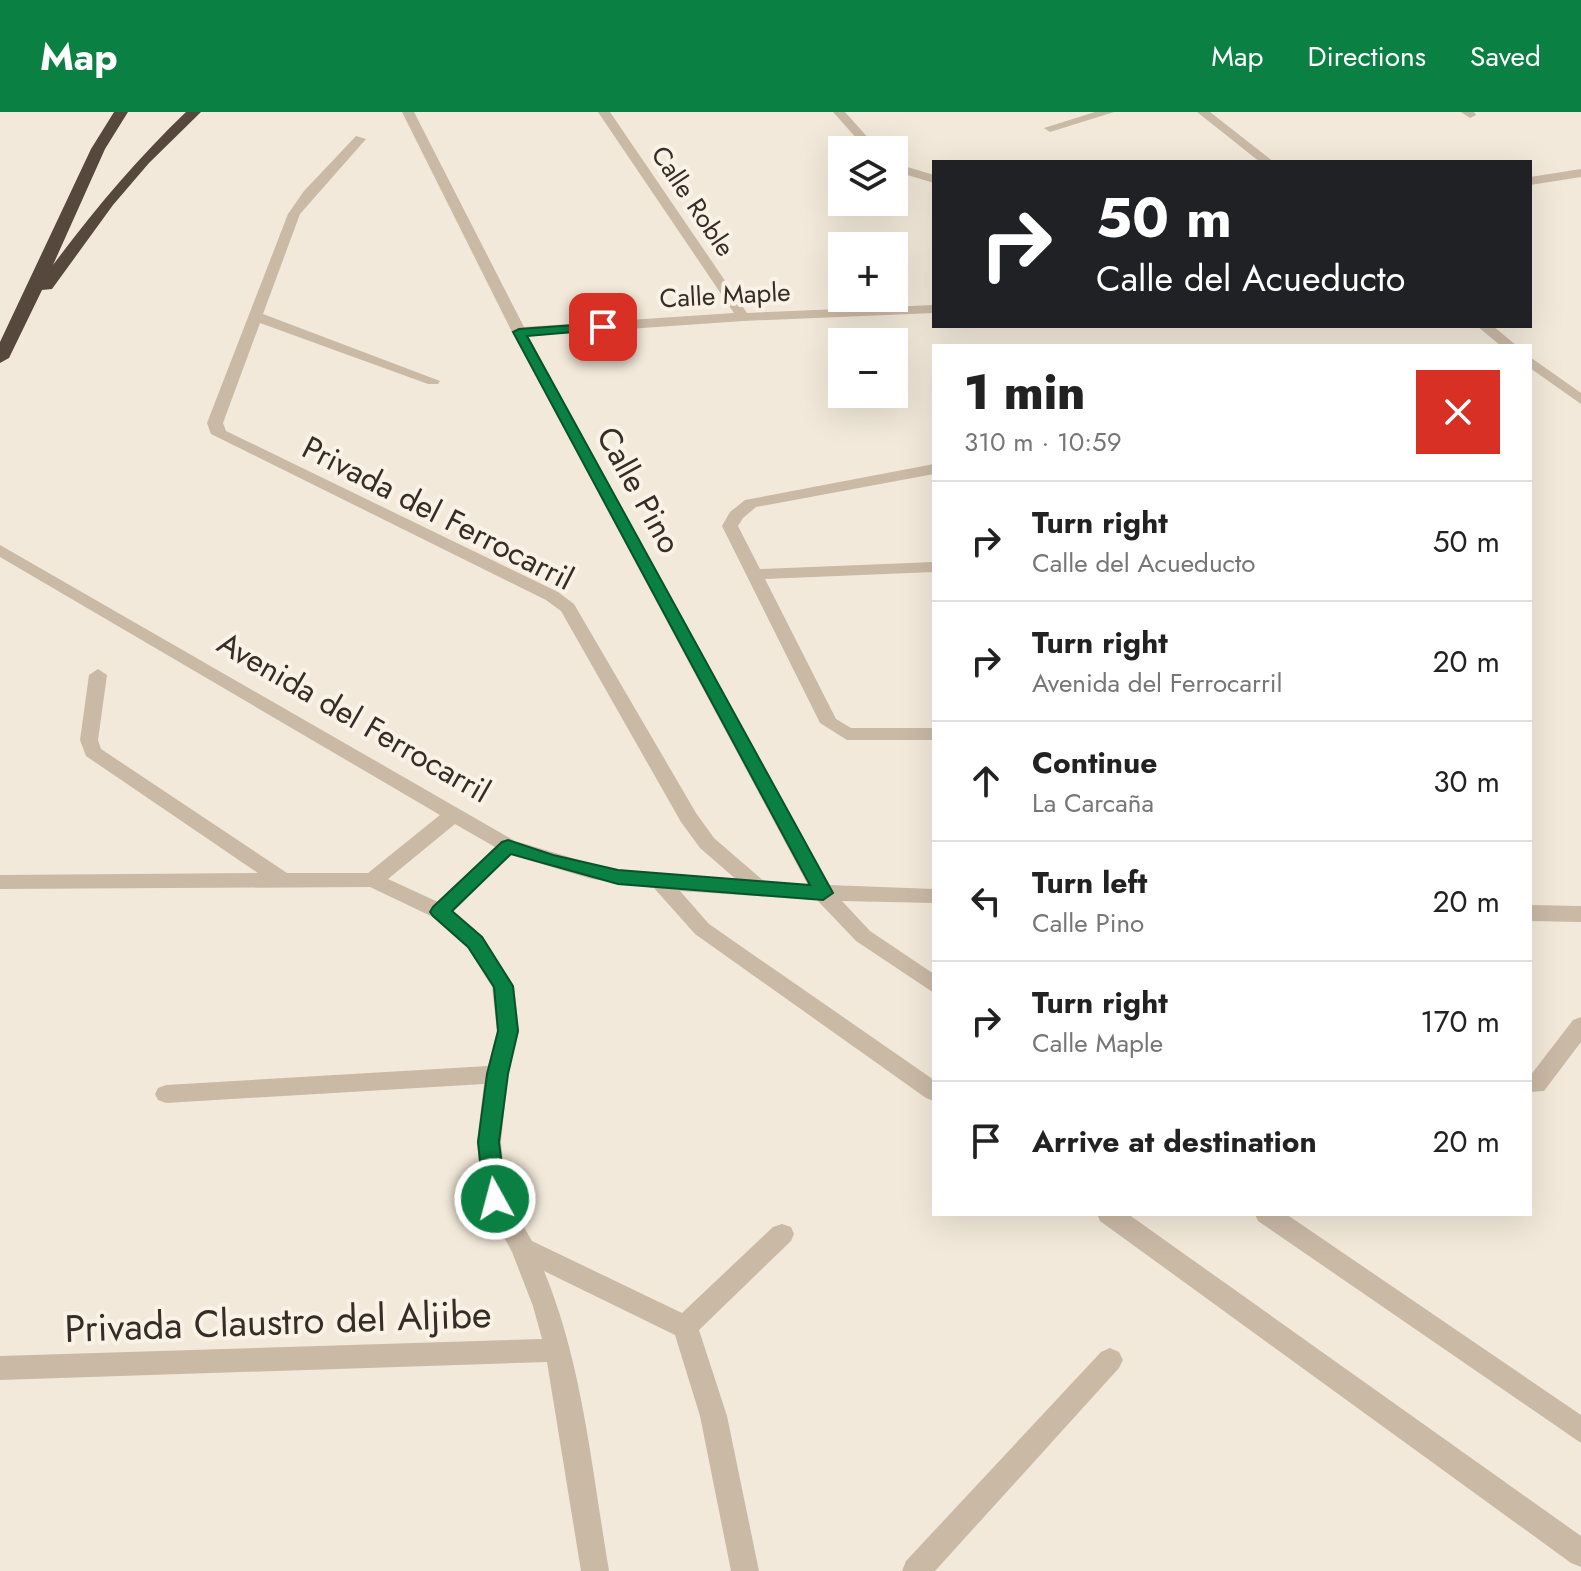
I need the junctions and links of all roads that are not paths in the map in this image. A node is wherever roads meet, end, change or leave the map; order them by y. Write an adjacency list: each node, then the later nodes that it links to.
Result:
1 (121, 112): 17 (highway)
2 (194, 112): 17 (highway)
3 (408, 112): 21 (street, Calle Pino)
4 (604, 112): 19 (street, Calle Roble)
5 (839, 112): 9 (street)
6 (1108, 112): 8 (street)
7 (1203, 112): 11 (street)
8 (1050, 128)
9 (860, 136)
10 (360, 139): 18 (street, Privada del Ferrocarril)
11 (1265, 160)
12 (908, 171): 14 (street)
13 (1581, 173): 15 (street)
14 (932, 178)
15 (1532, 181)
16 (932, 309): 19 (street, Calle Maple)
17 (22, 316): 23 (highway)
18 (255, 316): 25 (street); 39 (street, Privada del Ferrocarril)
19 (743, 317): 21 (street, Calle Maple)
20 (1487, 328): 22 (street)
21 (519, 332): 40 (street, Calle Pino)
22 (1507, 344)
23 (0, 358)
24 (1532, 363): 26 (street)
25 (433, 381)
26 (1581, 400)
27 (932, 469): 30 (street)
28 (0, 550): 33 (street, Avenida del Ferrocarril)
29 (932, 567): 30 (street)
30 (754, 574): 32 (street)
31 (98, 675): 35 (street)
32 (932, 734)
33 (454, 814): 34 (street, Avenida del Ferrocarril); 36 (street)
34 (508, 846): 37 (street, Avenida del Ferrocarril); 42 (street)
35 (281, 879): 36 (street); 38 (street)
36 (373, 880): 42 (street)
37 (659, 881): 39 (street, Avenida del Ferrocarril); 49 (street)
38 (0, 882)
39 (760, 889): 40 (street, Avenida del Ferrocarril)
40 (823, 893): 41 (street, Avenida del Ferrocarril); 45 (street)
41 (932, 896)
42 (440, 912): 47 (street)
43 (1532, 913): 44 (street)
44 (1581, 914)
45 (932, 984)
46 (1581, 1026): 48 (street)
47 (497, 1074): 50 (street); 54 (street)
48 (1536, 1085)
49 (932, 1091)
50 (166, 1094)
51 (1112, 1216): 60 (street)
52 (1270, 1216): 59 (street)
53 (782, 1234): 55 (street)
54 (523, 1249): 55 (street); 56 (street)
55 (685, 1327): 62 (street)
56 (558, 1350): 58 (street, Privada Claustro del Aljibe); 61 (street)
57 (1110, 1360): 63 (street)
58 (0, 1368)
59 (1581, 1430)
60 (1581, 1553)
61 (595, 1571)
62 (745, 1571)
63 (916, 1571)

